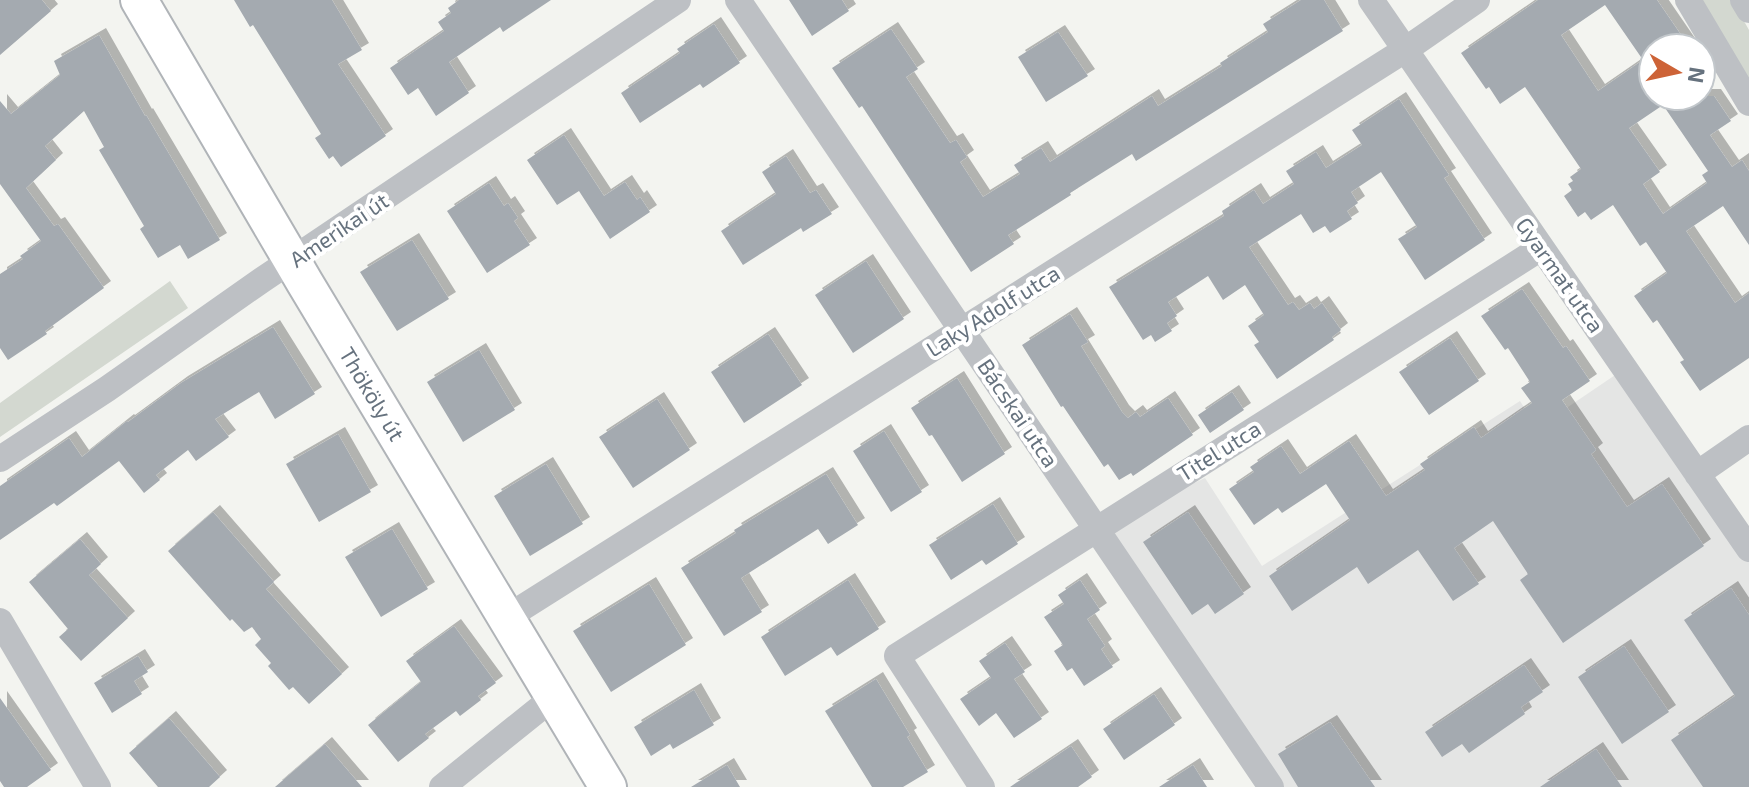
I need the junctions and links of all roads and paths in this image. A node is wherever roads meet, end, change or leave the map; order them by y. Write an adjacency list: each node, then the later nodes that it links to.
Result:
1 (139, 0): 12 (main road, Thököly út)
2 (678, 0): 12 (street, Amerikai út)
3 (738, 0): 13 (street, Bácskai utca)
4 (1371, 0): 9 (street, Gyarmat utca)
5 (1477, 0): 9 (street, Laky Adolf utca)
6 (1688, 0): 10 (street)
7 (1743, 0): 8 (street)
8 (1749, 10)
9 (1405, 50): 11 (street, Gyarmat utca); 13 (street, Laky Adolf utca)
10 (1749, 103)
11 (1541, 248): 16 (street, Gyarmat utca); 17 (street, Titel utca)
12 (293, 261): 15 (street, Amerikai út); 19 (main road, Thököly út)
13 (962, 330): 17 (street, Bácskai utca); 19 (street, Laky Adolf utca)
14 (1749, 438): 16 (street)
15 (0, 459)
16 (1697, 474): 18 (street, Gyarmat utca)
17 (1096, 529): 25 (street, Titel utca); 26 (street, Bácskai utca)
18 (1749, 549)
19 (506, 618): 21 (main road, Thököly út)
20 (0, 621): 22 (street)
21 (555, 696): 23 (street); 24 (main road, Thököly út)
22 (98, 787)
23 (442, 787)
24 (608, 787)
25 (982, 787)
26 (1271, 787)

